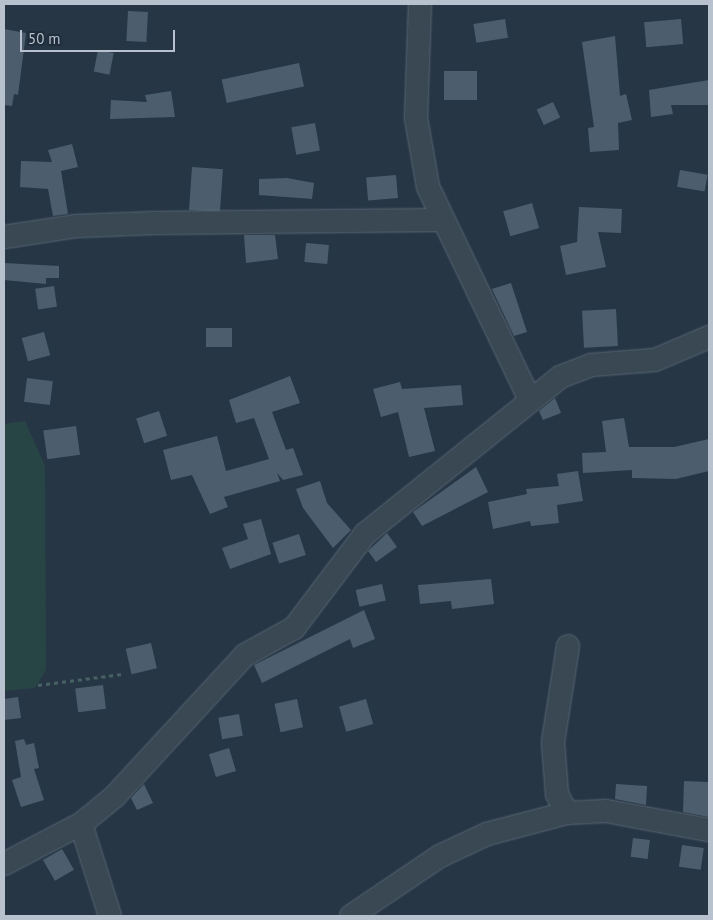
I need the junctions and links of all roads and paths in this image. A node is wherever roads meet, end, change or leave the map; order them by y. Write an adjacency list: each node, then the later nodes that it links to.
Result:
1 (420, 4): 2 (street)
2 (440, 220): 3 (street); 5 (street)
3 (4, 237)
4 (709, 337): 5 (street)
5 (529, 398): 10 (street)
6 (568, 646): 9 (street)
7 (122, 674): 8 (path)
8 (38, 685)
9 (567, 813): 11 (street); 14 (street)
10 (81, 824): 12 (street); 13 (street)
11 (709, 830)
12 (4, 864)
13 (110, 916)
14 (351, 916)

